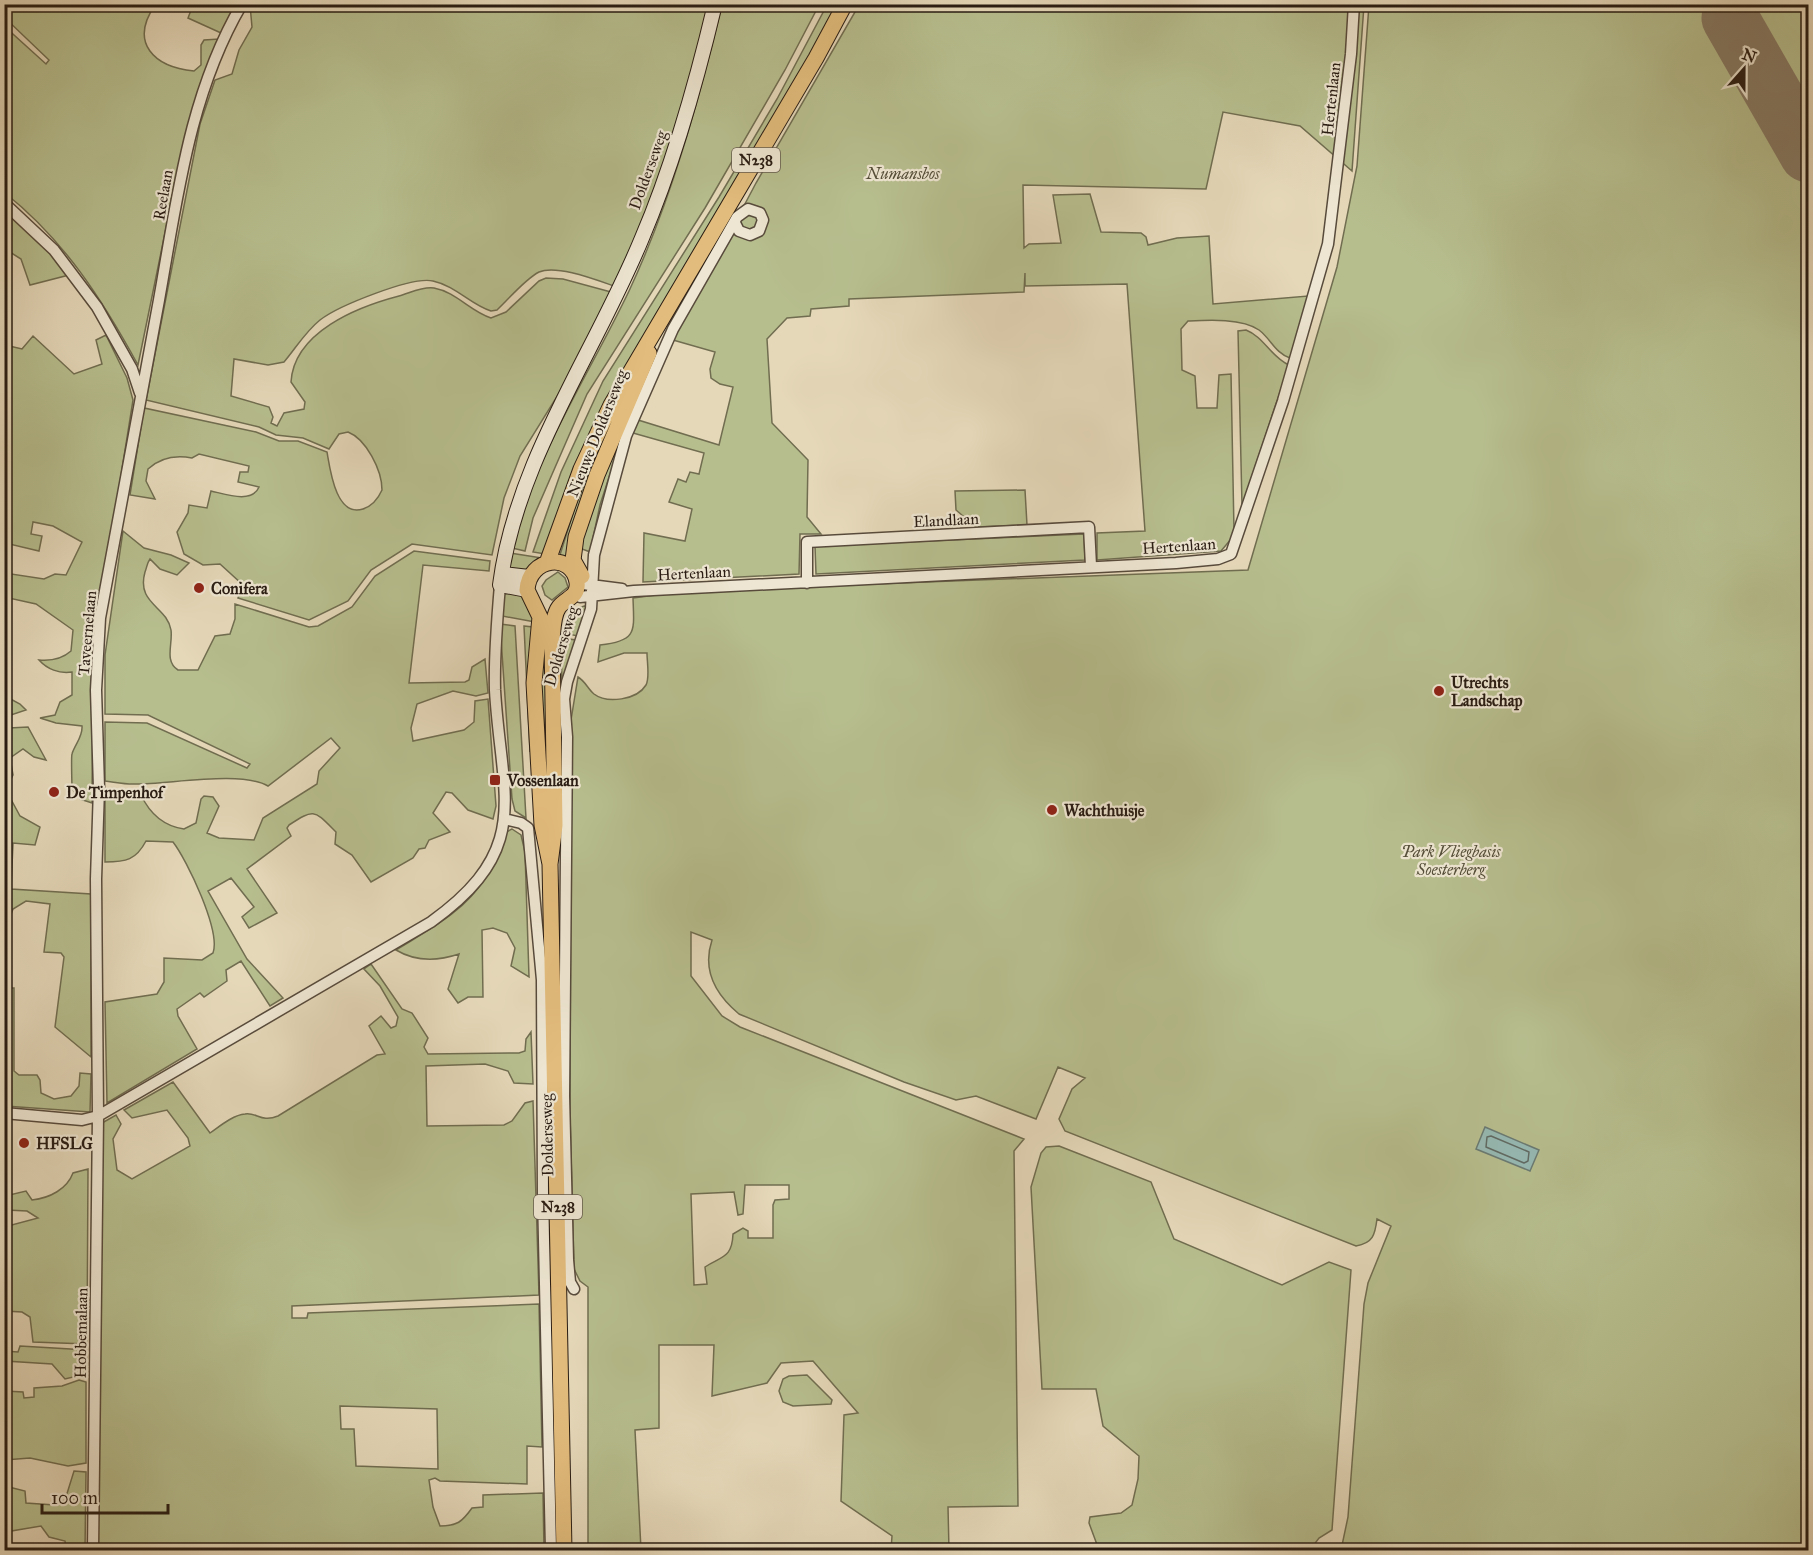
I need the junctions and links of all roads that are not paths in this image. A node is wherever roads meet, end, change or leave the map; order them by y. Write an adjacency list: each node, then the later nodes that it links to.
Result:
1 (242, 4): 8 (street, Reelaan)
2 (715, 4): 11 (main road, Dolderseweg)
3 (845, 4): 7 (main road, Nieuwe Dolderseweg / N238)
4 (1354, 4): 10 (street, Hertenlaan)
5 (4, 203): 8 (street, Taveernelaan)
6 (735, 223): 13 (street, Dolderseweg)
7 (665, 314): 9 (main road, Nieuwe Dolderseweg / N238); 13 (main road, Nieuwe Dolderseweg / N238)
8 (141, 399): 19 (street, Taveernelaan)
9 (550, 563): 13 (main road); 14 (main road)
10 (1091, 566): 12 (street, Hertenlaan); 12 (street, Elandlaan)
11 (501, 580): 14 (main road); 16 (street, Dolderseweg)
12 (807, 583): 13 (street, Hertenlaan)
13 (584, 586): 15 (main road); 20 (street, Dolderseweg)
14 (531, 591): 15 (main road); 17 (main road, Dolderseweg / N238)
15 (560, 610): 17 (main road, Dolderseweg / N238)
16 (504, 819): 19 (street); 22 (street, Dolderseweg)
17 (550, 864): 23 (main road, Dolderseweg / N238)
18 (4, 1113): 19 (street)
19 (98, 1116): 21 (street, Hobbemalaan)
20 (574, 1289)
21 (93, 1551)
22 (551, 1551)
23 (564, 1551)

